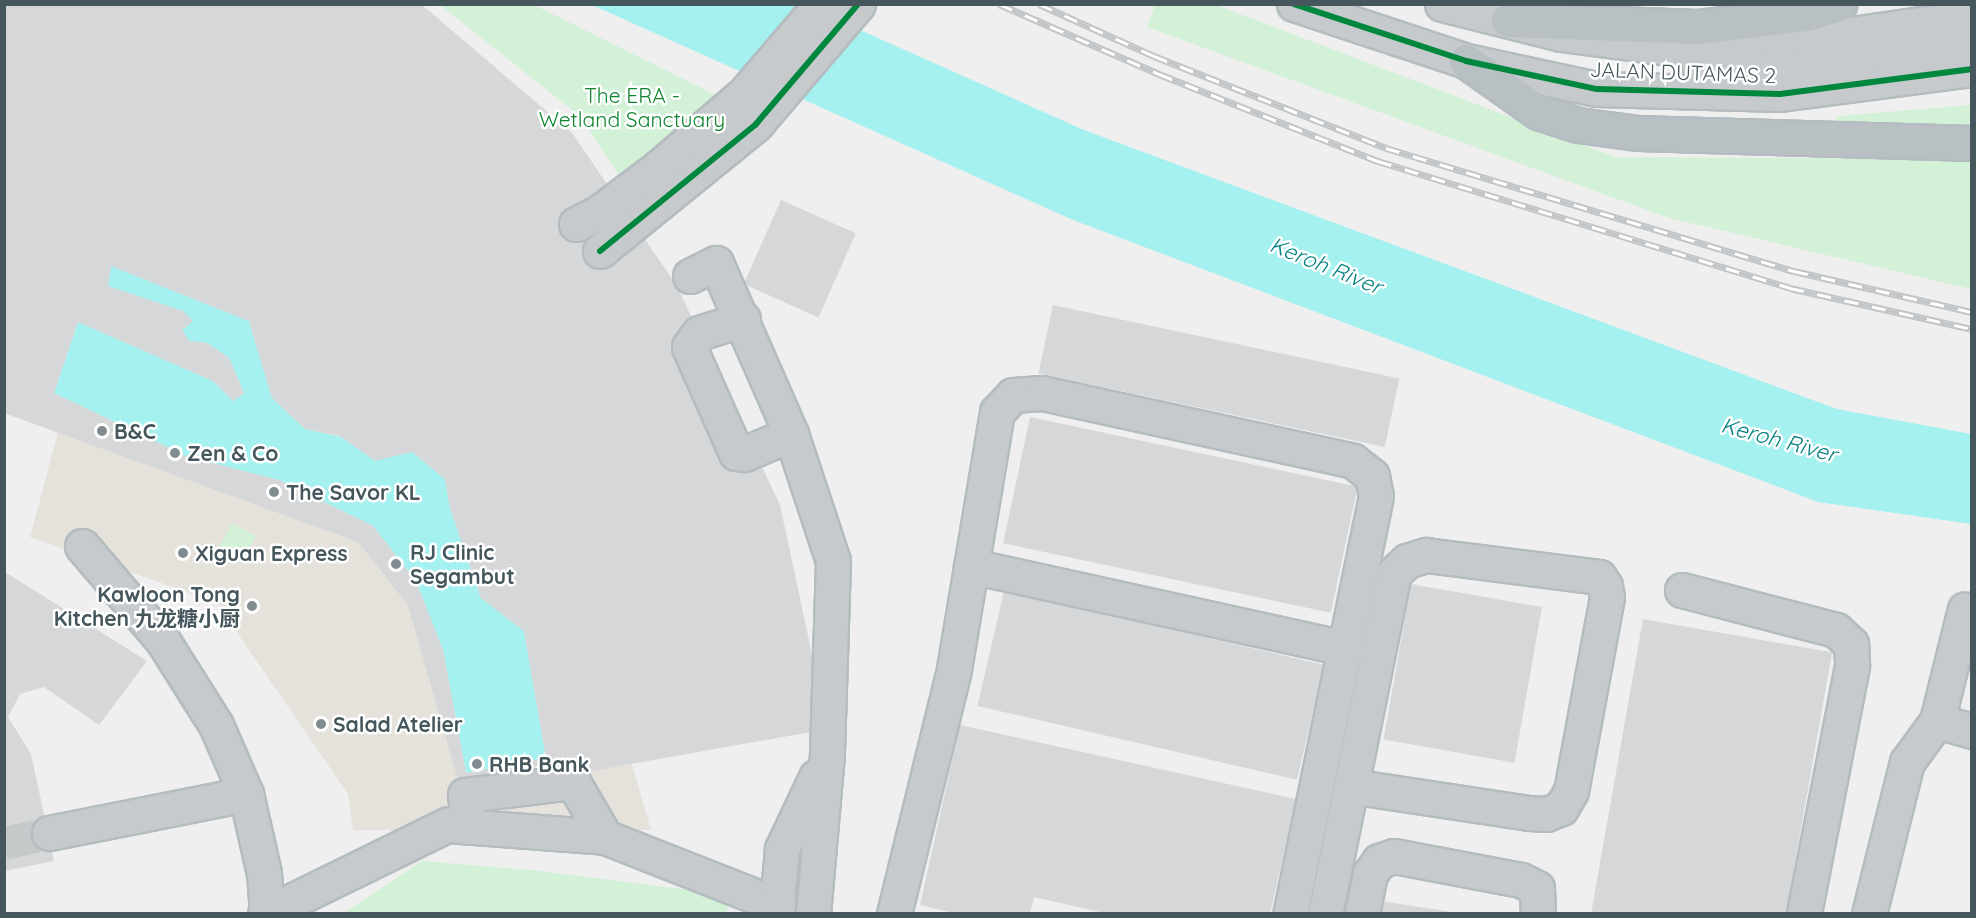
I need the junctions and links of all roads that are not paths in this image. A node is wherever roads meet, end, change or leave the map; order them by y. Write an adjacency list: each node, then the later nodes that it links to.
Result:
1 (821, 4): 13 (street)
2 (858, 4): 13 (street)
3 (1294, 4): 10 (street, JALAN DUTAMAS 2)
4 (1442, 4): 7 (street)
5 (1839, 4): 8 (highway)
6 (1971, 12): 8 (street, JALAN DUTAMAS 2)
7 (1508, 20): 8 (highway)
8 (1687, 38): 9 (street)
9 (1971, 42)
10 (1466, 60): 11 (street, JALAN DUTAMAS 2); 12 (highway)
11 (1971, 69)
12 (1971, 143)
13 (666, 179): 14 (street); 15 (street)
14 (576, 224)
15 (600, 251)
16 (690, 276): 17 (street)
17 (743, 319): 18 (street); 18 (street)
18 (791, 434): 26 (street)
19 (82, 546): 28 (street)
20 (971, 566): 23 (street); 23 (street); 35 (street)
21 (1682, 590): 40 (street)
22 (1965, 609): 24 (street)
23 (1347, 649): 36 (street)
24 (1937, 721): 25 (street); 41 (street)
25 (1971, 731)
26 (827, 754): 32 (street); 34 (street)
27 (1351, 786): 27 (street); 37 (street)
28 (246, 794): 30 (street); 33 (street)
29 (468, 827): 31 (street); 31 (street); 33 (street)
30 (49, 833)
31 (605, 837): 32 (street)
32 (777, 909)
33 (266, 913)
34 (813, 914)
35 (894, 914)
36 (1290, 914)
37 (1325, 914)
38 (1362, 914): 39 (street)
39 (1538, 914)
40 (1804, 914)
41 (1869, 914)

